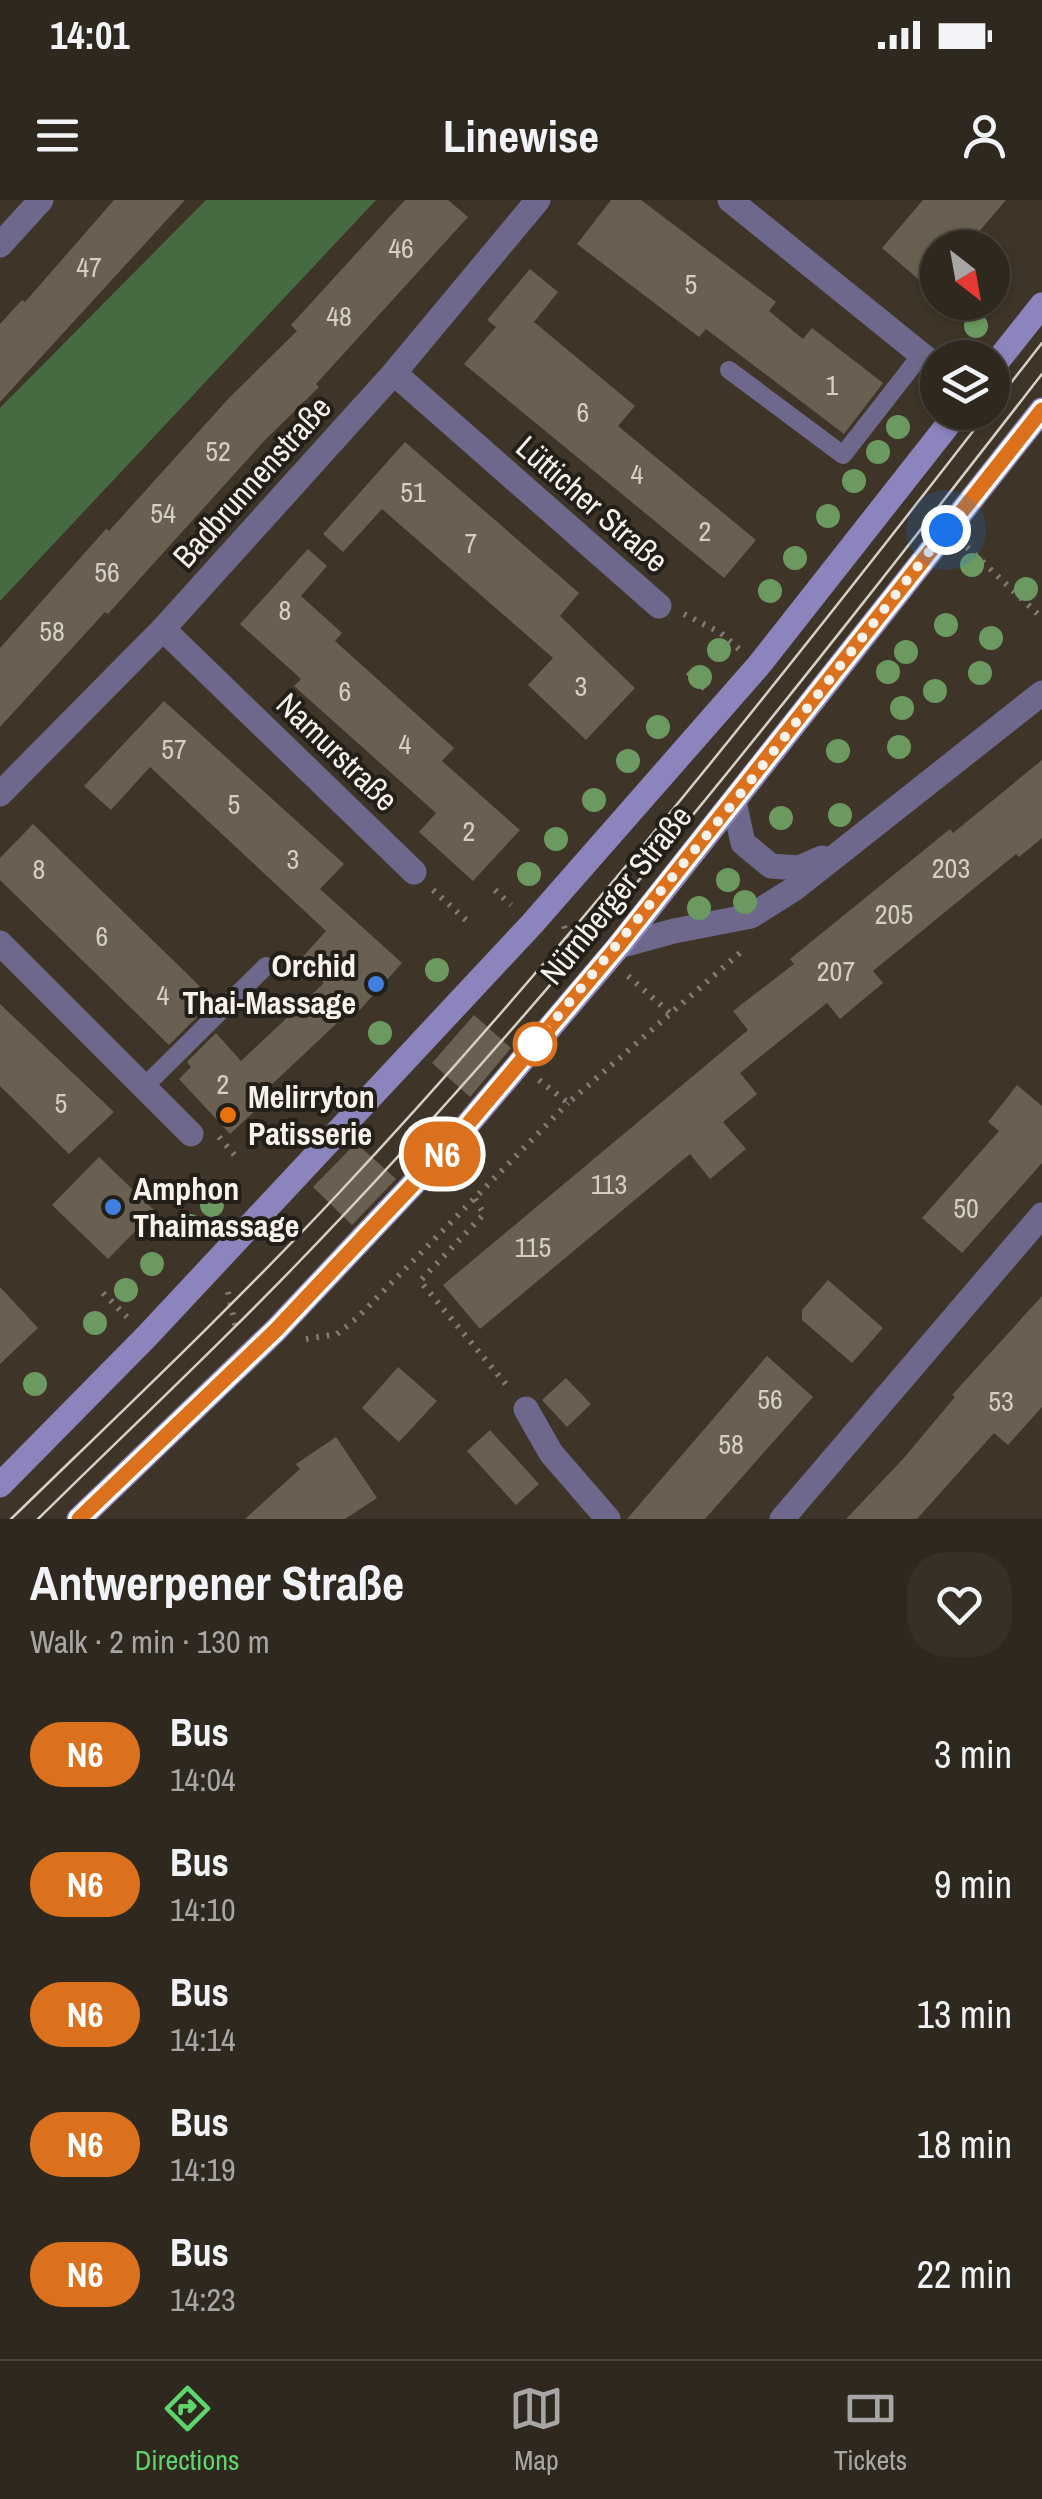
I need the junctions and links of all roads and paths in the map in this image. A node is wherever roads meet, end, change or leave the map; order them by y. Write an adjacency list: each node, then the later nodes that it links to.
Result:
1 (41, 200): 4 (street)
2 (538, 200): 10 (street, Badbrunnenstraße)
3 (730, 200): 7 (street)
4 (0, 245)
5 (1042, 305): 6 (main road)
6 (1010, 345)
7 (920, 355)
8 (729, 370): 9 (lane)
9 (920, 372)
10 (394, 373): 14 (street, Lütticher Straße); 16 (street, Badbrunnenstraße)
11 (1042, 410): 20 (main road, Nürnberger Straße)
12 (944, 430): 17 (main road, Nürnberger Straße)
13 (983, 560): 15 (path)
14 (659, 606): 17 (path, Lütticher Straße)
15 (1042, 618)
16 (163, 629): 19 (street, Badbrunnenstraße); 22 (street, Namurstraße)
17 (759, 665): 39 (main road, Nürnberger Straße)
18 (1042, 693): 21 (street)
19 (0, 794)
20 (734, 802): 21 (street); 26 (main road, Nürnberger Straße)
21 (836, 853): 23 (street)
22 (414, 872): 24 (path)
23 (751, 916): 26 (street); 28 (path)
24 (467, 921)
25 (0, 943): 30 (street)
26 (613, 952): 28 (path); 29 (main road, Nürnberger Straße)
27 (266, 966): 30 (lane)
28 (672, 1016): 31 (path)
29 (518, 1065): 31 (path); 40 (main road, Nürnberger Straße)
30 (144, 1087): 32 (street)
31 (568, 1103): 33 (path)
32 (191, 1134)
33 (475, 1199): 37 (path); 38 (path)
34 (1042, 1215): 42 (street)
35 (215, 1297): 36 (path)
36 (251, 1326)
37 (302, 1340)
38 (526, 1409): 41 (street)
39 (0, 1485)
40 (79, 1519)
41 (608, 1519)
42 (782, 1519)

